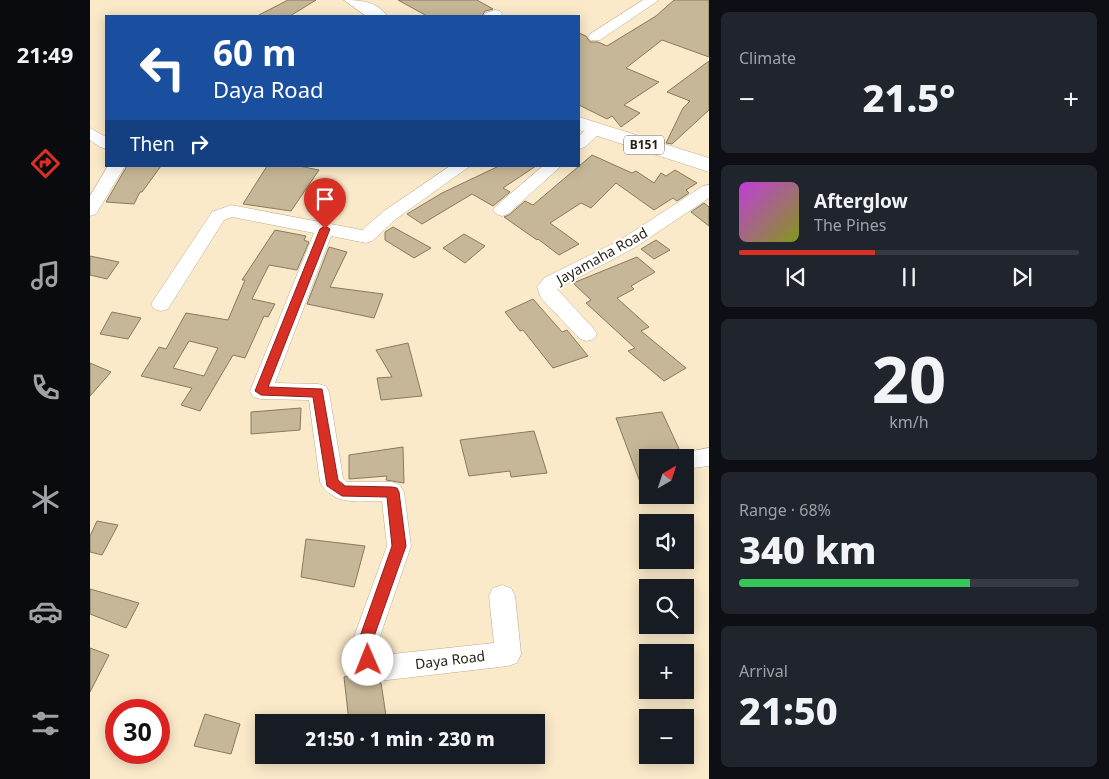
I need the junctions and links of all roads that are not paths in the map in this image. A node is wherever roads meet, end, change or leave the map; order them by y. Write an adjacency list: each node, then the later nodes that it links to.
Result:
1 (353, 0): 3 (main road)
2 (652, 0): 4 (street)
3 (376, 15)
4 (595, 37)
5 (105, 125): 7 (street)
6 (587, 127): 8 (street); 10 (main road, B151)
7 (90, 132): 9 (street)
8 (580, 142)
9 (105, 143)
10 (709, 165)
11 (116, 167): 15 (street)
12 (461, 167): 17 (street)
13 (552, 167): 16 (street)
14 (709, 190): 19 (street, Jayamaha Road)
15 (90, 210)
16 (502, 210)
17 (325, 229): 18 (street); 22 (street, Daya Road)
18 (162, 304)
19 (587, 334)
20 (709, 457): 21 (street)
21 (694, 459)
22 (502, 596)

